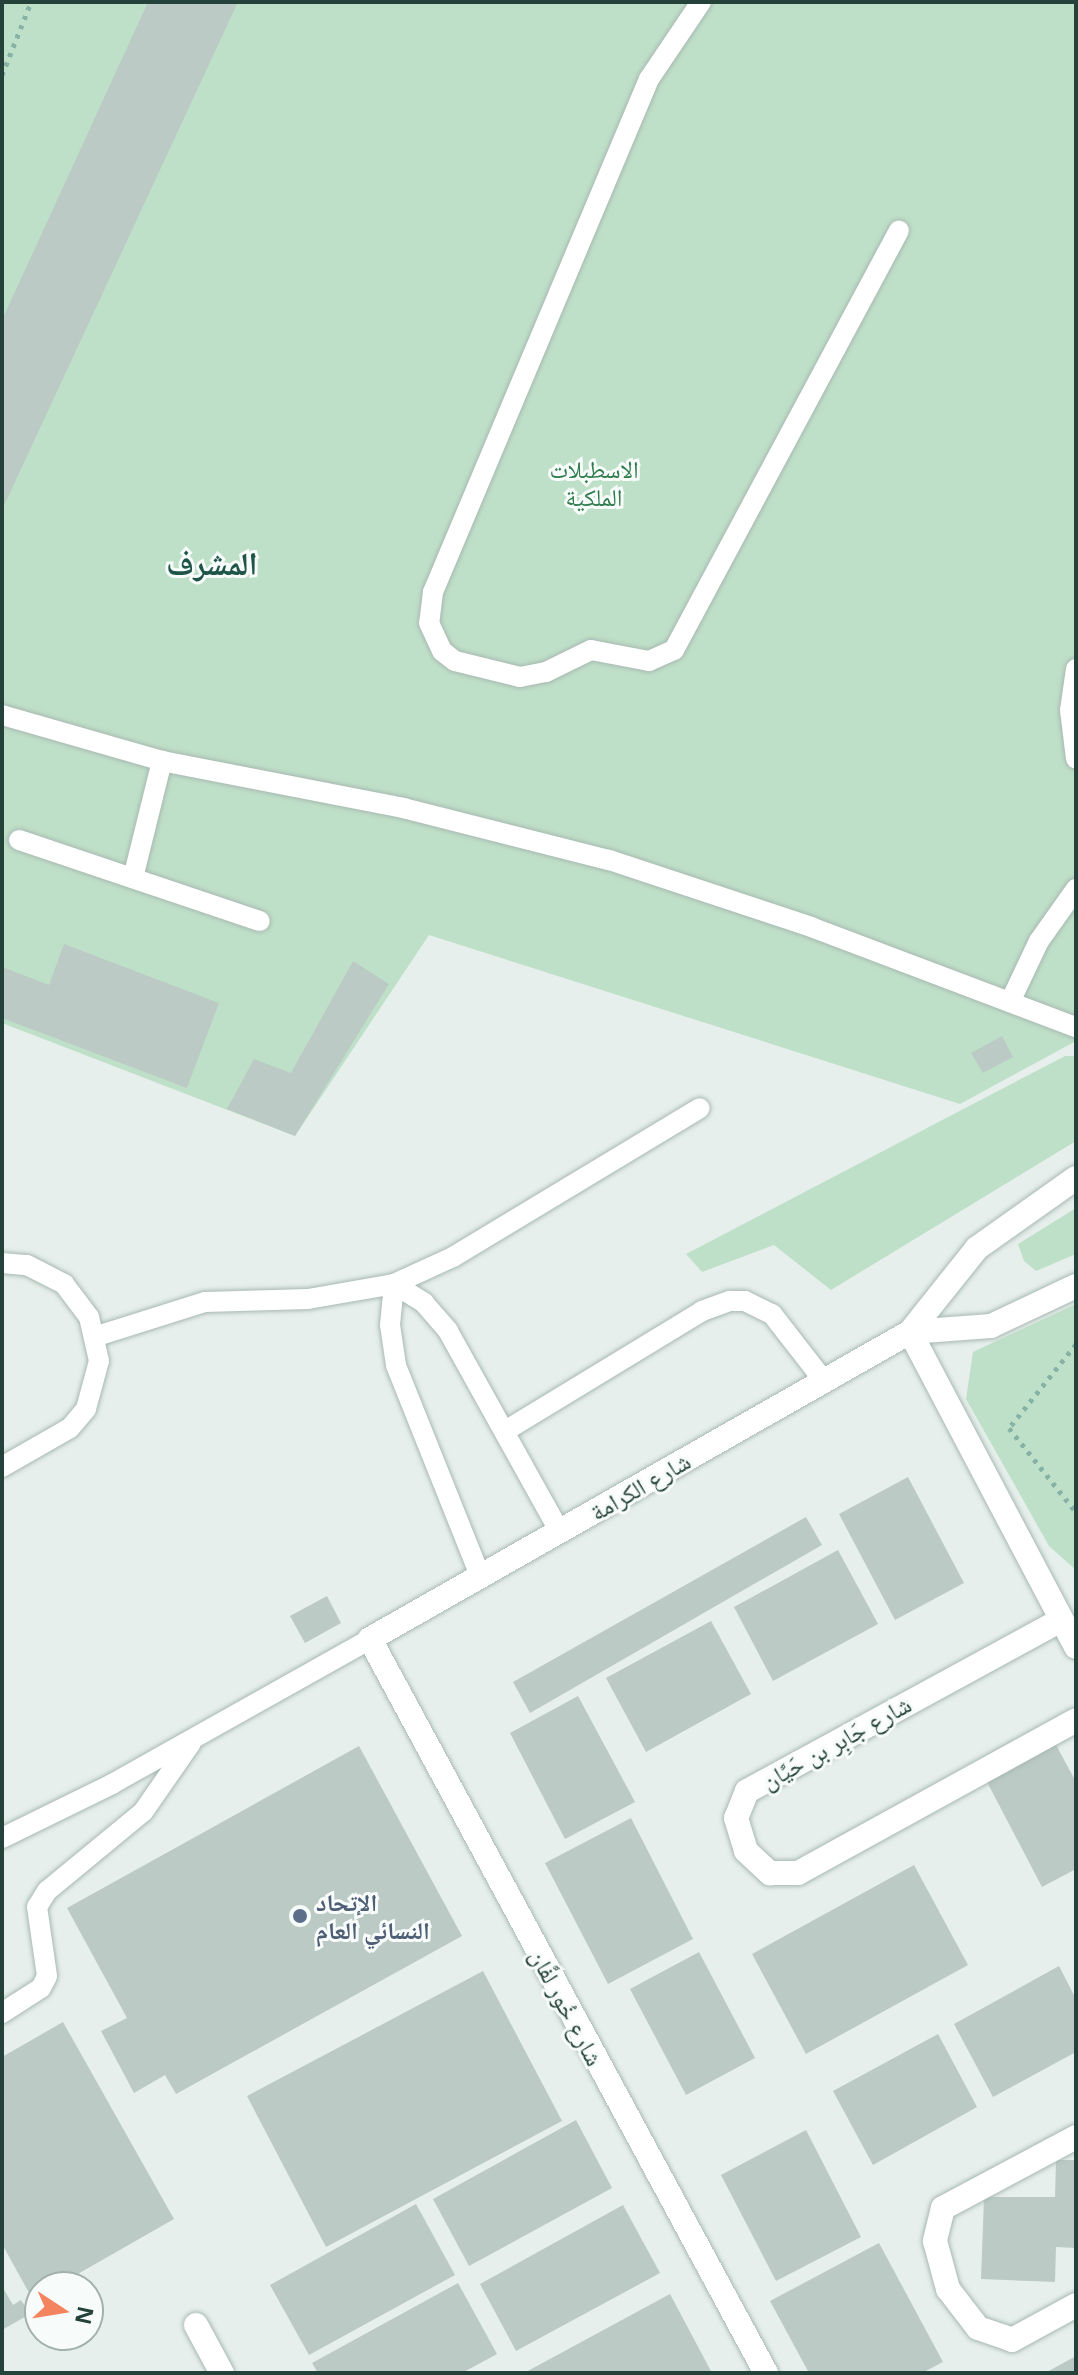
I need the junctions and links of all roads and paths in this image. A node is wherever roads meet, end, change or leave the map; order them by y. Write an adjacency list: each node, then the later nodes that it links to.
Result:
1 (31, 2): 5 (path)
2 (673, 2): 4 (lane)
3 (701, 2): 4 (lane)
4 (687, 19): 6 (lane)
5 (2, 75)
6 (899, 231)
7 (1076, 669): 9 (lane)
8 (2, 715): 10 (lane)
9 (1076, 759)
10 (162, 761): 12 (lane); 15 (lane)
11 (19, 840): 12 (lane)
12 (133, 878): 14 (lane)
13 (1076, 889): 15 (lane)
14 (260, 921)
15 (1010, 1002): 16 (lane)
16 (1076, 1027)
17 (700, 1108): 20 (lane)
18 (1076, 1178): 22 (street, شارع الكرامة)
19 (2, 1263): 23 (lane)
20 (394, 1284): 23 (lane); 26 (lane); 30 (lane)
21 (1076, 1286): 22 (street, شارع الكرامة)
22 (910, 1332): 25 (street, شارع الكرامة); 31 (street)
23 (97, 1336): 27 (lane)
24 (1076, 1344): 28 (path)
25 (824, 1381): 26 (lane); 29 (street, شارع الكرامة)
26 (505, 1431): 29 (lane)
27 (2, 1467)
28 (1076, 1512)
29 (560, 1532): 30 (street, شارع الكرامة)
30 (481, 1578): 32 (street, شارع الكرامة)
31 (1061, 1620): 33 (street); 34 (street, شارع جَابِر بن حَيَّان)
32 (370, 1639): 35 (lane); 42 (street, شارع خُور لفَّان)
33 (1076, 1647)
34 (1076, 1720)
35 (194, 1739): 36 (lane); 37 (lane)
36 (2, 1838)
37 (2, 2013)
38 (1076, 2137): 39 (street)
39 (1076, 2305)
40 (196, 2325): 41 (street)
41 (222, 2373)
42 (766, 2373)

